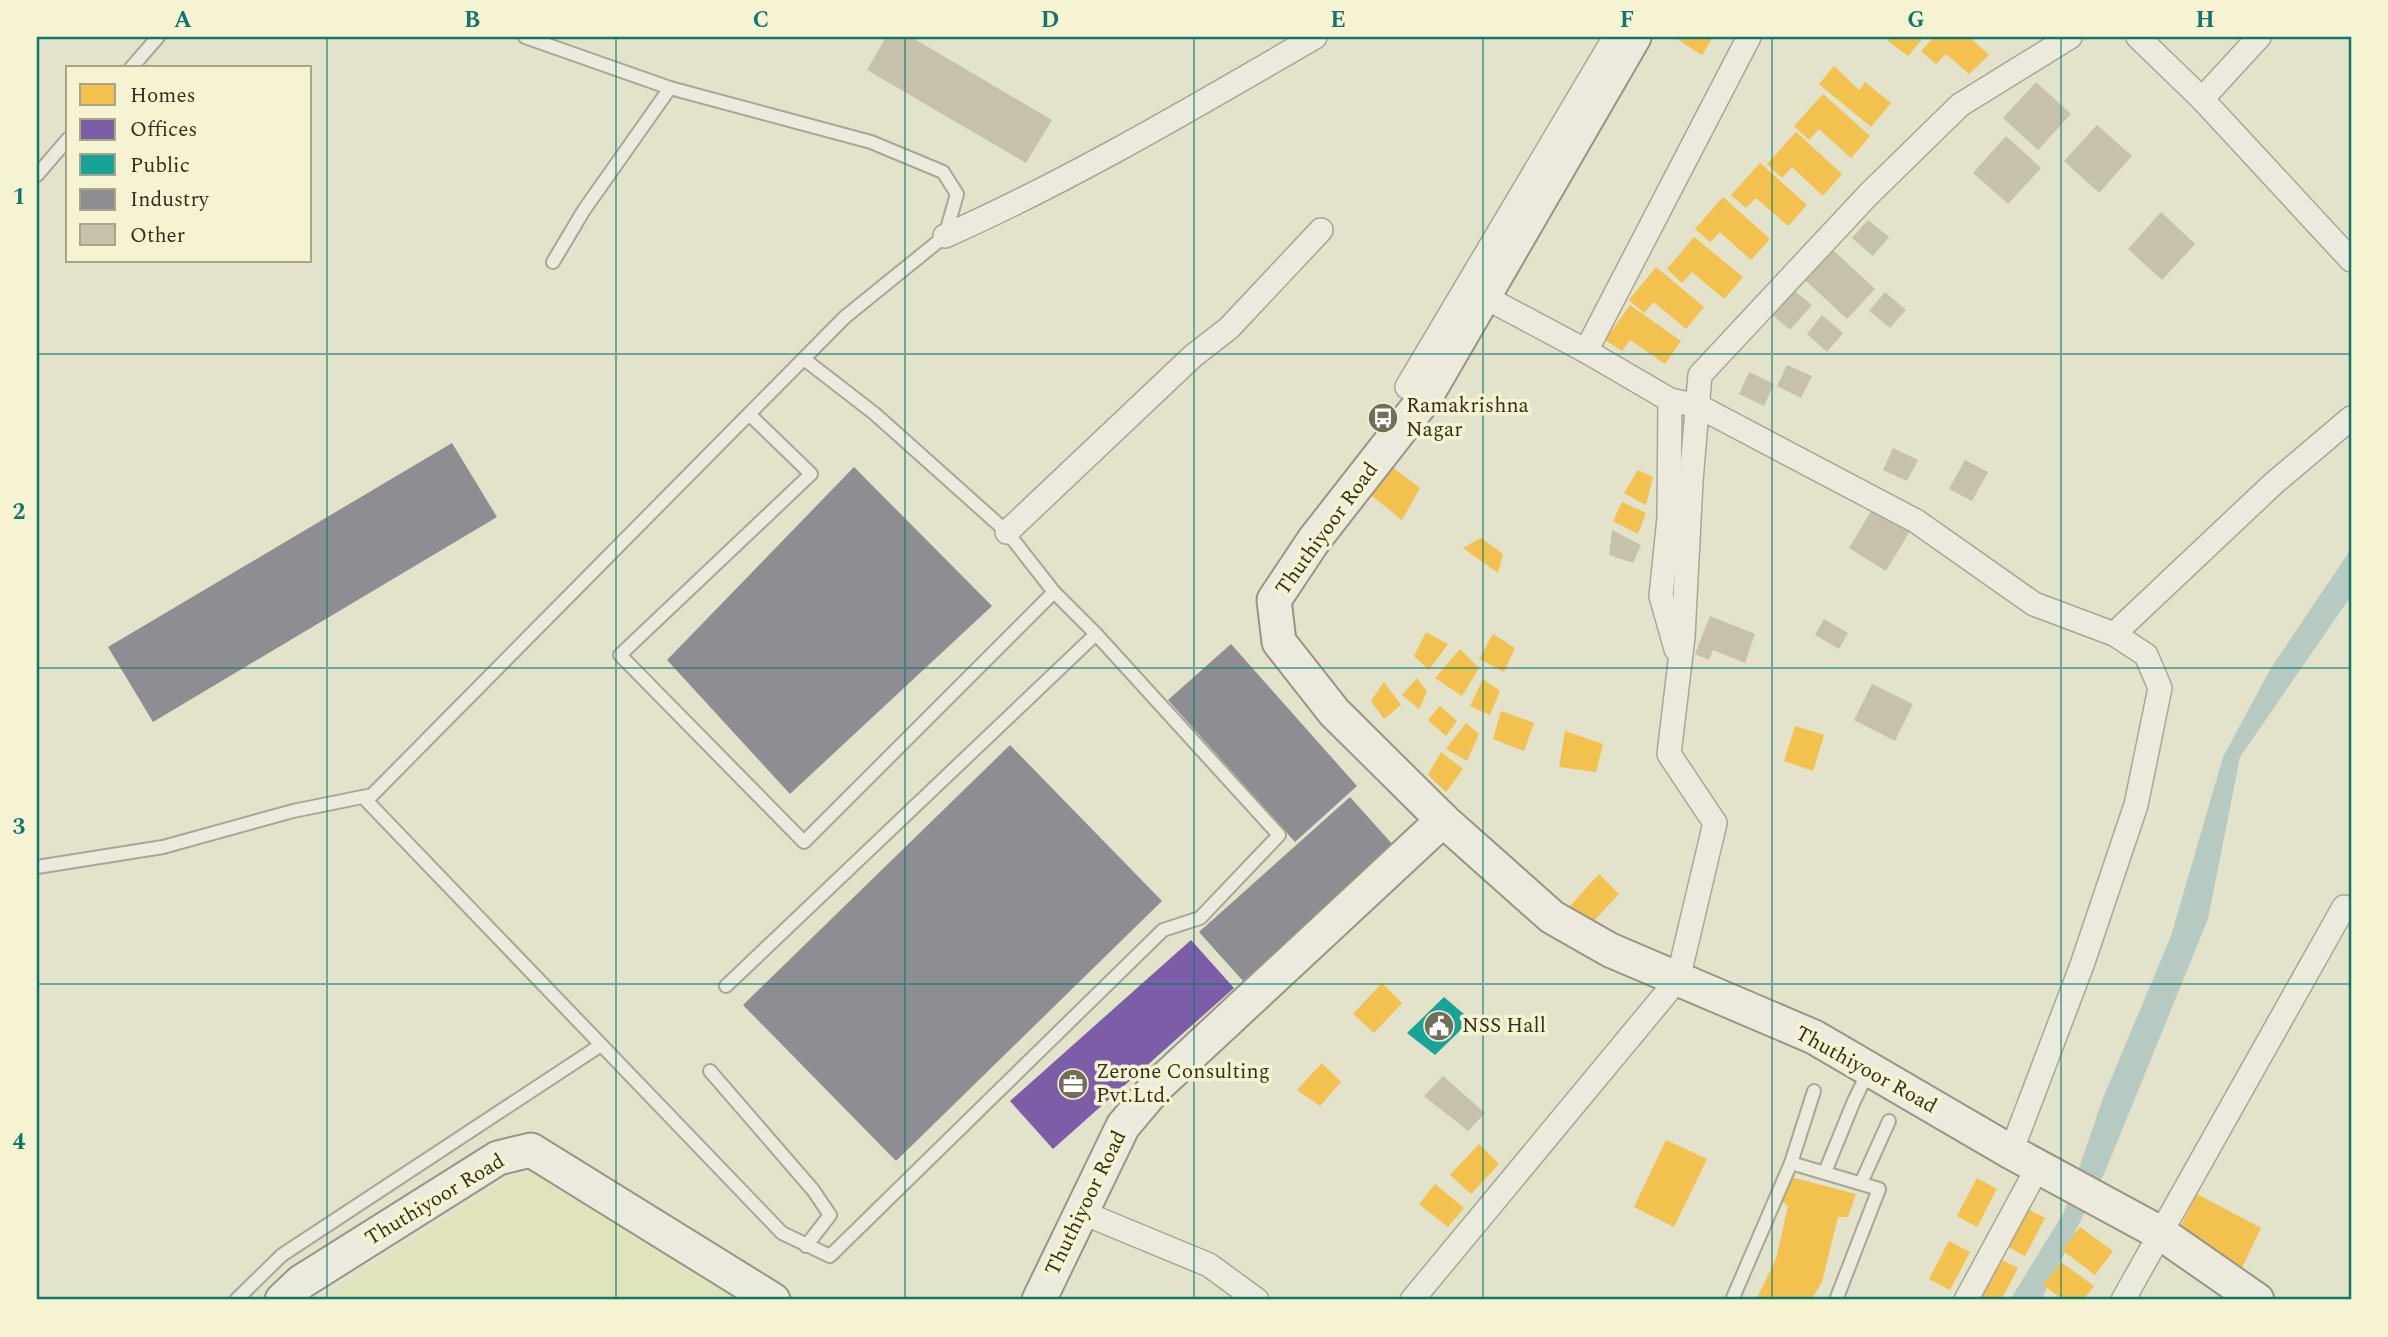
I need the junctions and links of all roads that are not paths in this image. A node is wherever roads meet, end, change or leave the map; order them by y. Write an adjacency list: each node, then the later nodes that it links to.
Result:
1 (158, 37): 10 (lane)
2 (525, 37): 11 (lane)
3 (1315, 37): 16 (street)
4 (1615, 37): 22 (street)
5 (1634, 37): 19 (main road, Thuthiyoor Road)
6 (1749, 37): 20 (street)
7 (2070, 37): 24 (street)
8 (2138, 37): 12 (street)
9 (2259, 37): 12 (street)
10 (133, 66)
11 (670, 88): 16 (lane); 18 (lane)
12 (2202, 99): 17 (street)
13 (66, 141): 14 (lane)
14 (37, 175)
15 (1321, 230): 27 (street)
16 (945, 236): 21 (lane)
17 (2351, 260)
18 (553, 262)
19 (1485, 297): 20 (street); 22 (main road, Thuthiyoor Road)
20 (1586, 351): 23 (street)
21 (804, 359): 25 (lane); 27 (lane)
22 (1425, 398): 33 (main road, Thuthiyoor Road)
23 (1670, 400): 24 (street); 31 (street)
24 (1698, 406): 30 (street); 31 (street)
25 (749, 414): 28 (lane); 32 (lane)
26 (2351, 418): 30 (street)
27 (1007, 531): 28 (lane)
28 (1054, 592): 29 (lane)
29 (1096, 634): 37 (lane); 49 (lane)
30 (2114, 634): 44 (street)
31 (1681, 666): 36 (street)
32 (362, 797): 34 (lane); 38 (lane)
33 (1443, 820): 36 (main road, Thuthiyoor Road); 47 (main road, Thuthiyoor Road)
34 (37, 867)
35 (2351, 909): 48 (street)
36 (1678, 979): 39 (main road, Thuthiyoor Road); 55 (street)
37 (726, 986)
38 (601, 1045): 49 (lane); 50 (lane)
39 (1869, 1069): 44 (main road, Thuthiyoor Road); 45 (lane)
40 (710, 1071): 49 (lane)
41 (1814, 1091): 43 (lane)
42 (1888, 1121): 46 (lane)
43 (1791, 1163): 45 (lane); 56 (lane)
44 (2034, 1165): 48 (main road, Thuthiyoor Road); 58 (street)
45 (1825, 1172): 46 (lane)
46 (1861, 1183): 57 (lane)
47 (1081, 1212): 53 (main road, Thuthiyoor Road); 54 (street)
48 (2162, 1234): 59 (street); 60 (main road, Thuthiyoor Road)
49 (806, 1246)
50 (236, 1300)
51 (282, 1300): 52 (main road, Thuthiyoor Road)
52 (773, 1300)
53 (1039, 1300)
54 (1258, 1300)
55 (1412, 1300)
56 (1732, 1300)
57 (1836, 1300)
58 (1966, 1300)
59 (2123, 1300)
60 (2257, 1300)

